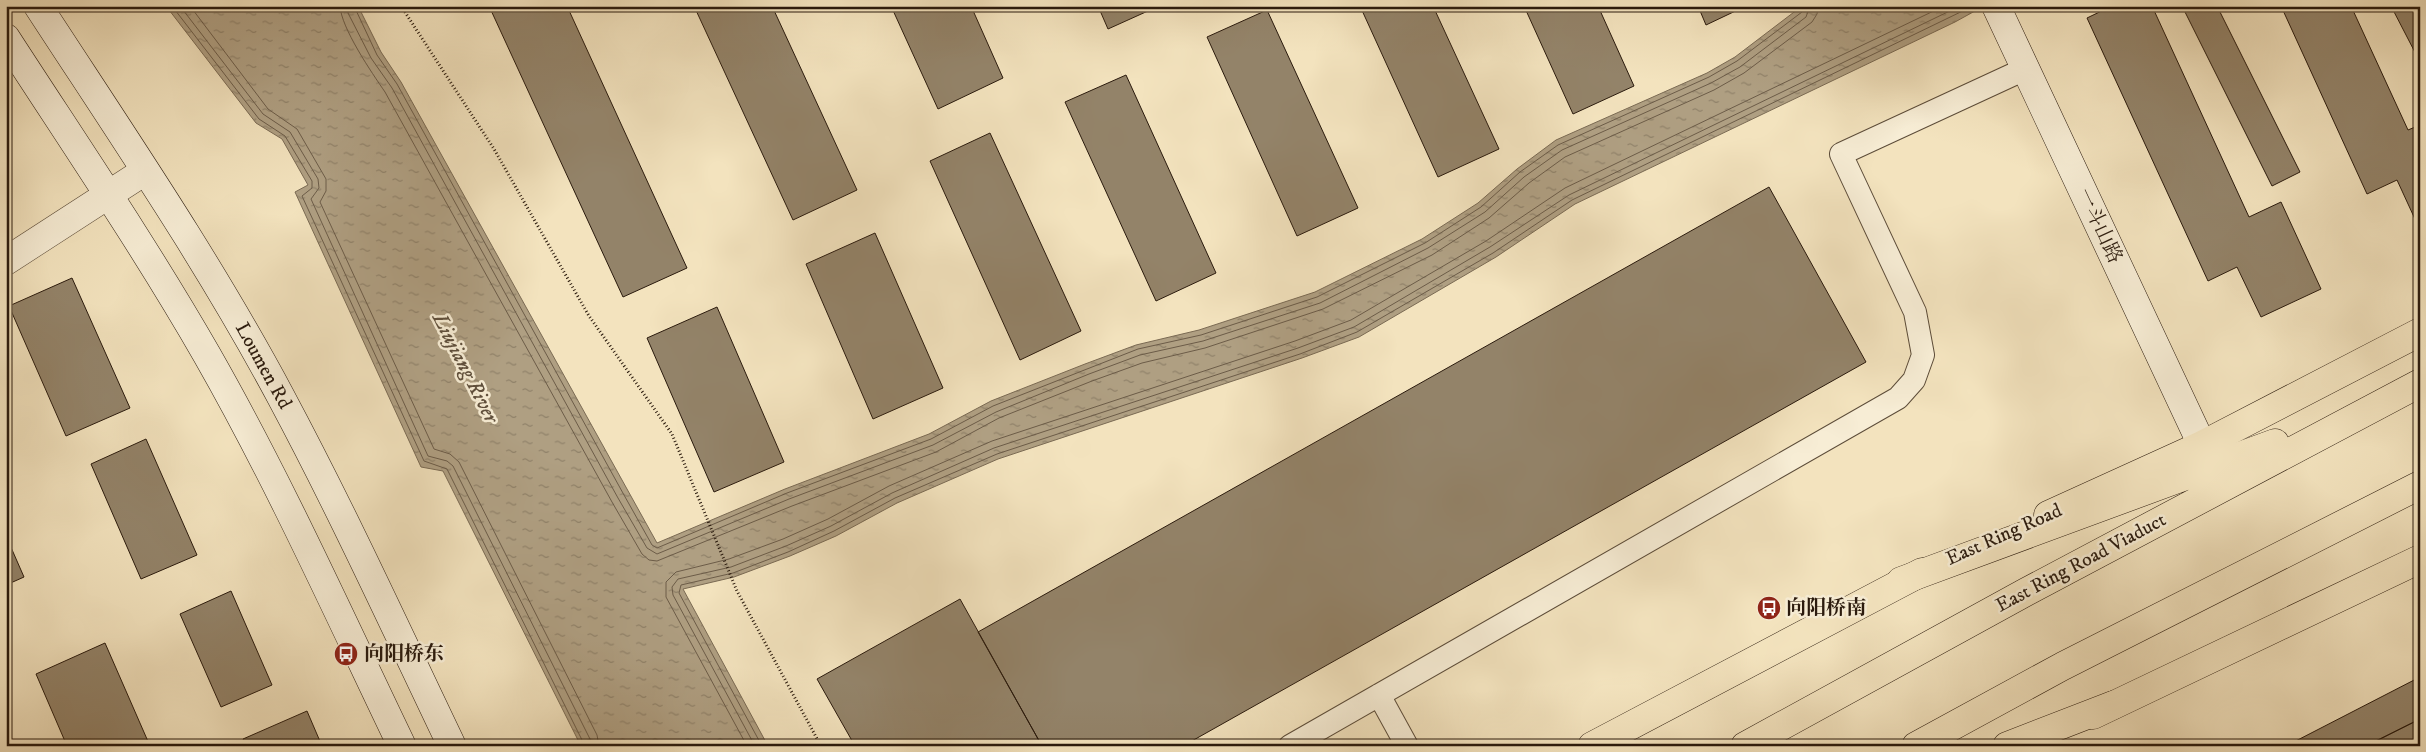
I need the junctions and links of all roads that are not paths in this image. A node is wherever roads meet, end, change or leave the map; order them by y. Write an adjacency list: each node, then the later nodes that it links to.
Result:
1 (38, 6): 5 (main road, Loumen Rd)
2 (1996, 7): 4 (main road, 一斗山路)
3 (6, 38): 6 (main road)
4 (2025, 69): 11 (main road, 一斗山路); 15 (lane)
5 (145, 170): 6 (main road); 18 (main road, Loumen Rd)
6 (108, 195): 7 (main road); 17 (main road)
7 (6, 261)
8 (2420, 332): 11 (main road, East Ring Road)
9 (2420, 383): 10 (main road, East Ring Road Viaduct)
10 (2386, 400): 14 (main road); 22 (main road, East Ring Road Viaduct)
11 (2202, 445): 14 (main road, East Ring Road)
12 (2420, 484): 23 (main road)
13 (2420, 559): 16 (main road)
14 (1901, 581): 21 (main road, East Ring Road)
15 (1379, 695): 19 (lane); 20 (lane)
16 (2113, 705): 24 (main road); 25 (main road)
17 (402, 746)
18 (452, 746)
19 (1290, 746)
20 (1407, 746)
21 (1592, 746)
22 (1745, 746)
23 (1916, 746)
24 (2006, 746)
25 (2036, 746)

